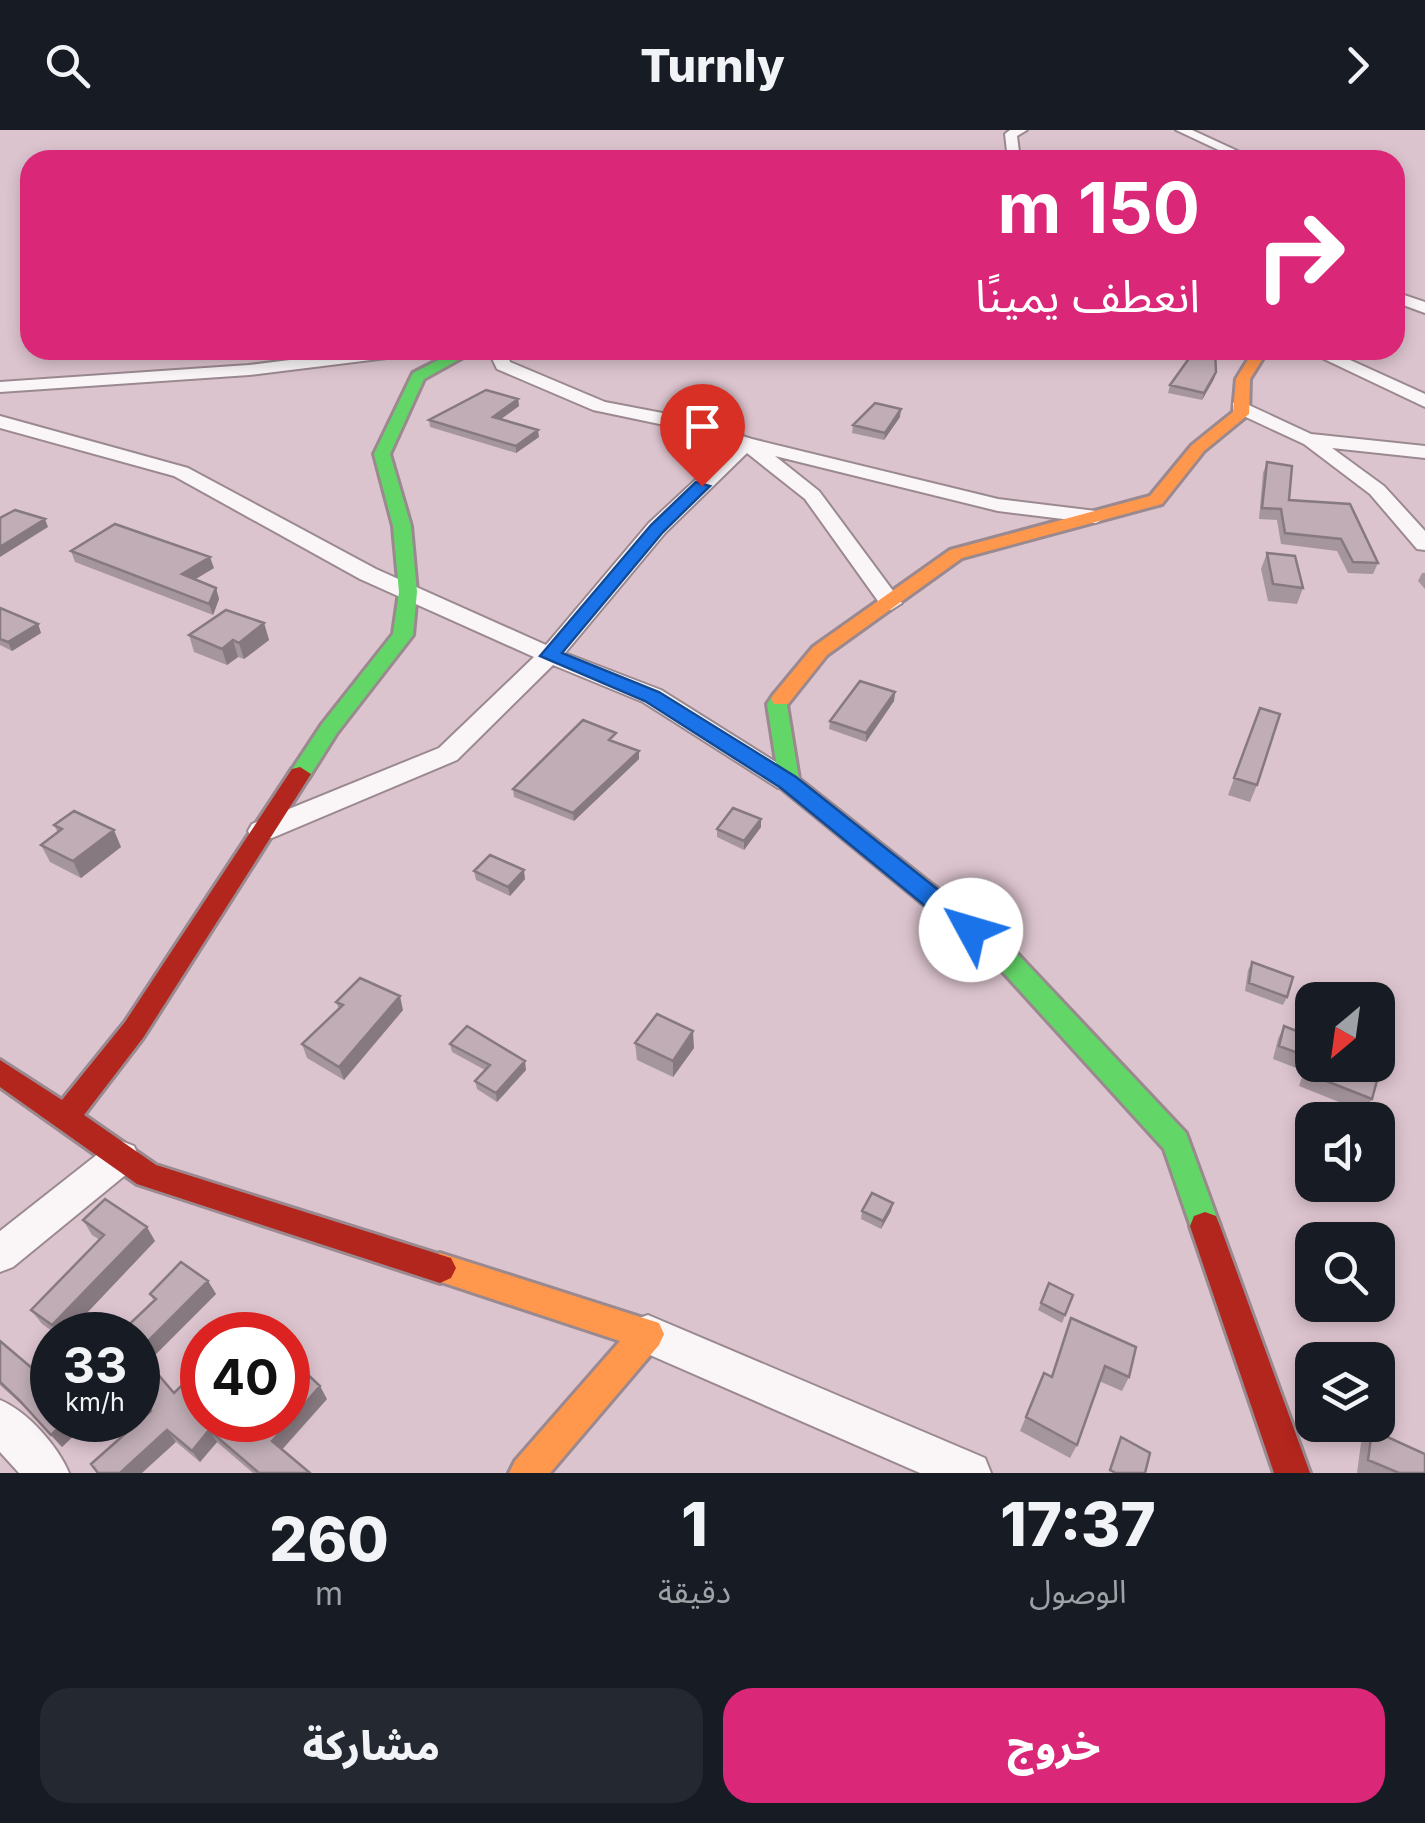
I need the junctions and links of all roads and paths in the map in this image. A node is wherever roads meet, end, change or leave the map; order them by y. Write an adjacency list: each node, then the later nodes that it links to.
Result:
1 (1020, 130): 3 (street)
2 (1182, 130): 4 (street)
3 (1013, 150)
4 (1228, 150)
5 (325, 360): 10 (street)
6 (449, 360): 19 (street)
7 (500, 360): 15 (street)
8 (1250, 360): 12 (street)
9 (1336, 360): 11 (street)
10 (0, 387)
11 (1425, 401)
12 (1240, 407): 14 (street); 17 (street)
13 (0, 422): 19 (street)
14 (1307, 439): 16 (street); 18 (street)
15 (746, 443): 17 (street); 20 (street); 21 (street)
16 (1425, 452)
17 (1096, 517): 20 (street)
18 (1425, 544)
19 (408, 592): 21 (street); 23 (street)
20 (891, 604): 22 (street)
21 (550, 656): 22 (street); 23 (street)
22 (788, 782): 33 (street)
23 (262, 832): 25 (street)
24 (0, 1072): 25 (street)
25 (65, 1118): 26 (street)
26 (121, 1157): 27 (street); 28 (street)
27 (0, 1254)
28 (648, 1334): 31 (street); 32 (street)
29 (0, 1422): 30 (street)
30 (48, 1473)
31 (527, 1473)
32 (970, 1473)
33 (1292, 1473)

